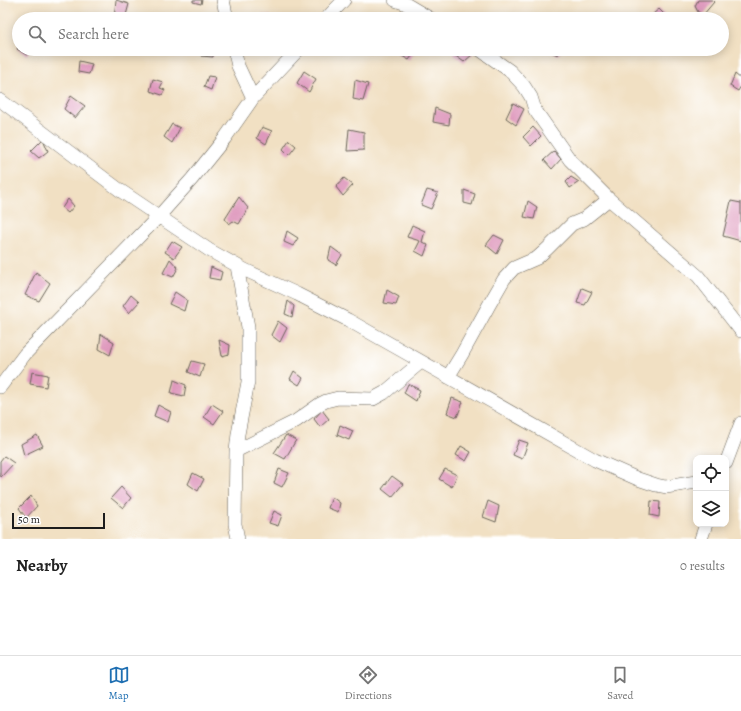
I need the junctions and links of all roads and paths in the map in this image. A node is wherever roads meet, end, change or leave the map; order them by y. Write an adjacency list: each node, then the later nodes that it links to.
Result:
1 (223, 0): 4 (street)
2 (344, 0): 5 (street)
3 (395, 0): 6 (street)
4 (226, 12)
5 (333, 12)
6 (419, 12)
7 (236, 56): 10 (street)
8 (292, 56): 10 (street)
9 (489, 56): 12 (street)
10 (253, 98): 13 (street)
11 (0, 100): 13 (street)
12 (609, 200): 15 (street); 17 (street)
13 (159, 216): 14 (street); 18 (street)
14 (237, 266): 16 (street); 20 (street)
15 (741, 331)
16 (421, 362): 17 (street); 20 (street)
17 (448, 377): 22 (street)
18 (0, 387)
19 (741, 423): 21 (street)
20 (236, 451): 24 (street)
21 (729, 455)
22 (693, 483)
23 (705, 527): 25 (street)
24 (238, 539)
25 (701, 539)

